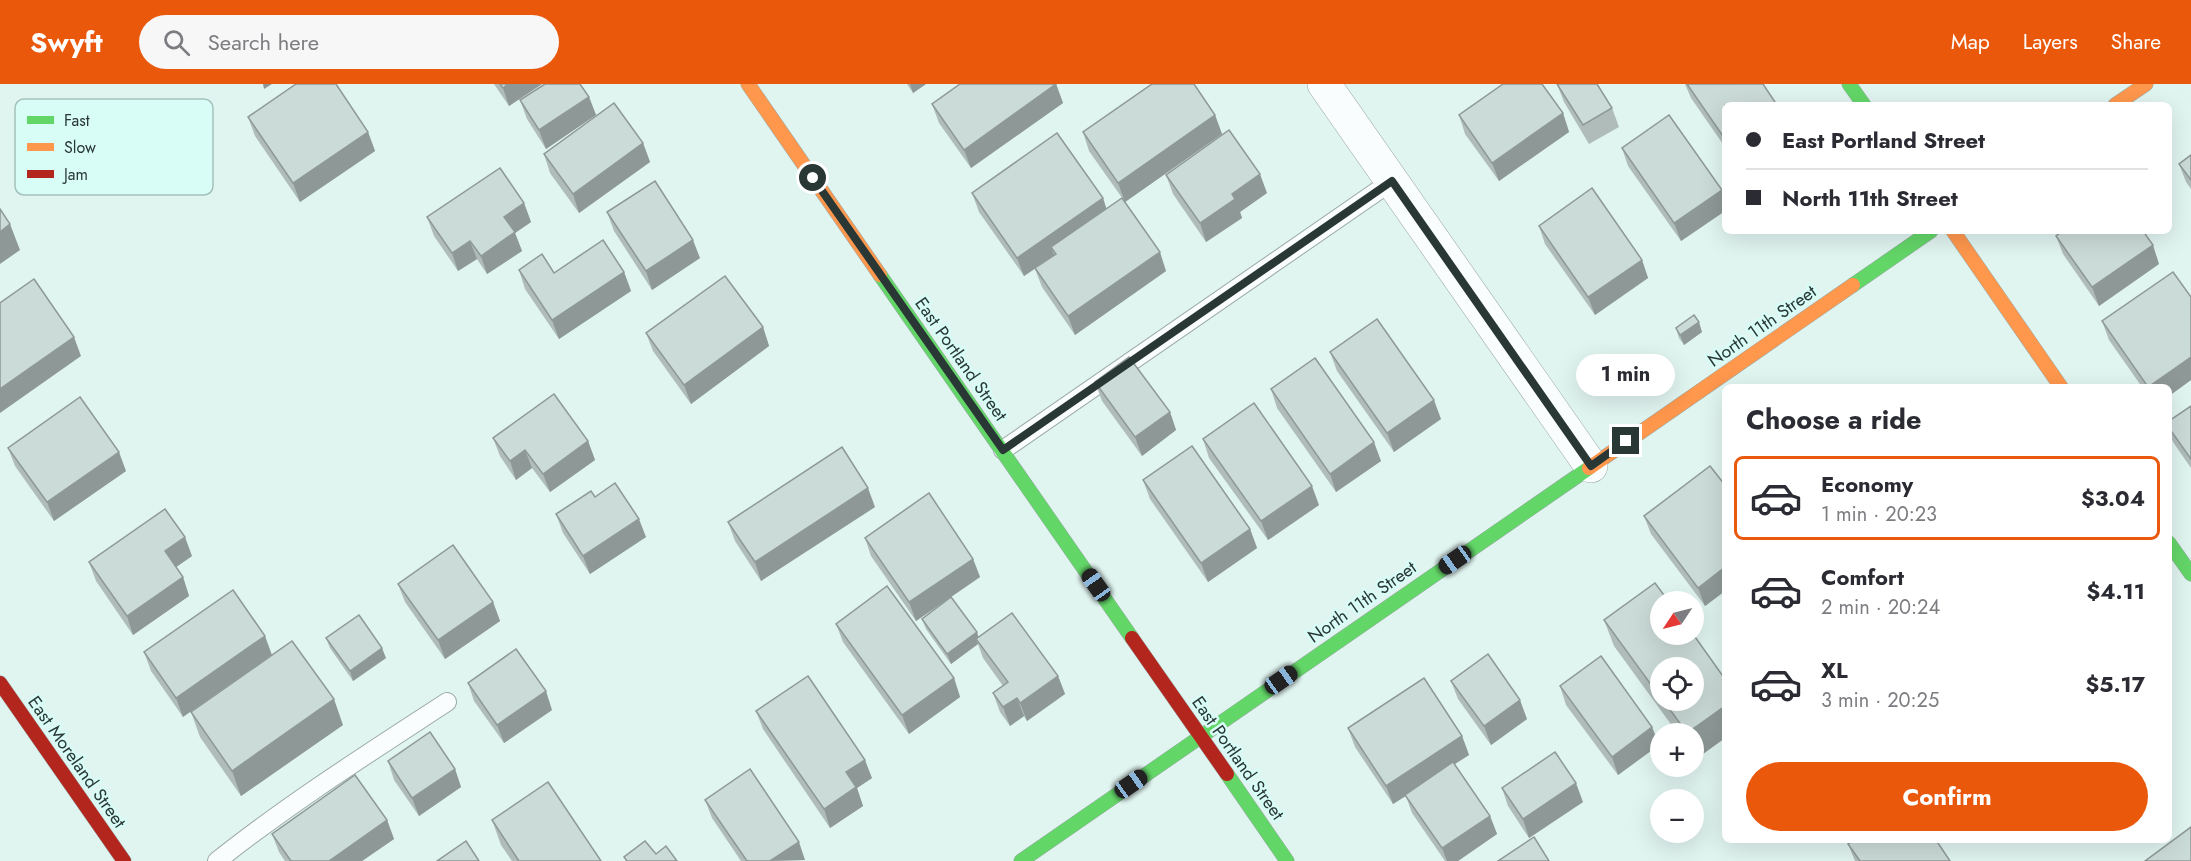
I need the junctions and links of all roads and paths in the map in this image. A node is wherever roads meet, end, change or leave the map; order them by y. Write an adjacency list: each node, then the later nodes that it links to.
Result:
1 (748, 84): 11 (street, East Portland Street)
2 (1324, 84): 7 (street)
3 (1849, 84): 5 (street)
4 (2146, 84): 6 (street)
5 (1862, 102)
6 (2119, 102)
7 (1392, 181): 11 (lane); 12 (street)
8 (1927, 234): 12 (street, North 11th Street)
9 (1955, 234): 10 (street)
10 (2059, 384)
11 (1003, 450): 17 (street, East Portland Street)
12 (1591, 466): 17 (street, North 11th Street)
13 (2172, 547): 14 (street)
14 (2191, 574)
15 (0, 683): 18 (street, East Moreland Street)
16 (447, 702): 19 (lane)
17 (1201, 736): 20 (street, North 11th Street); 21 (street, East Portland Street)
18 (124, 861)
19 (217, 861)
20 (1021, 861)
21 (1287, 861)

